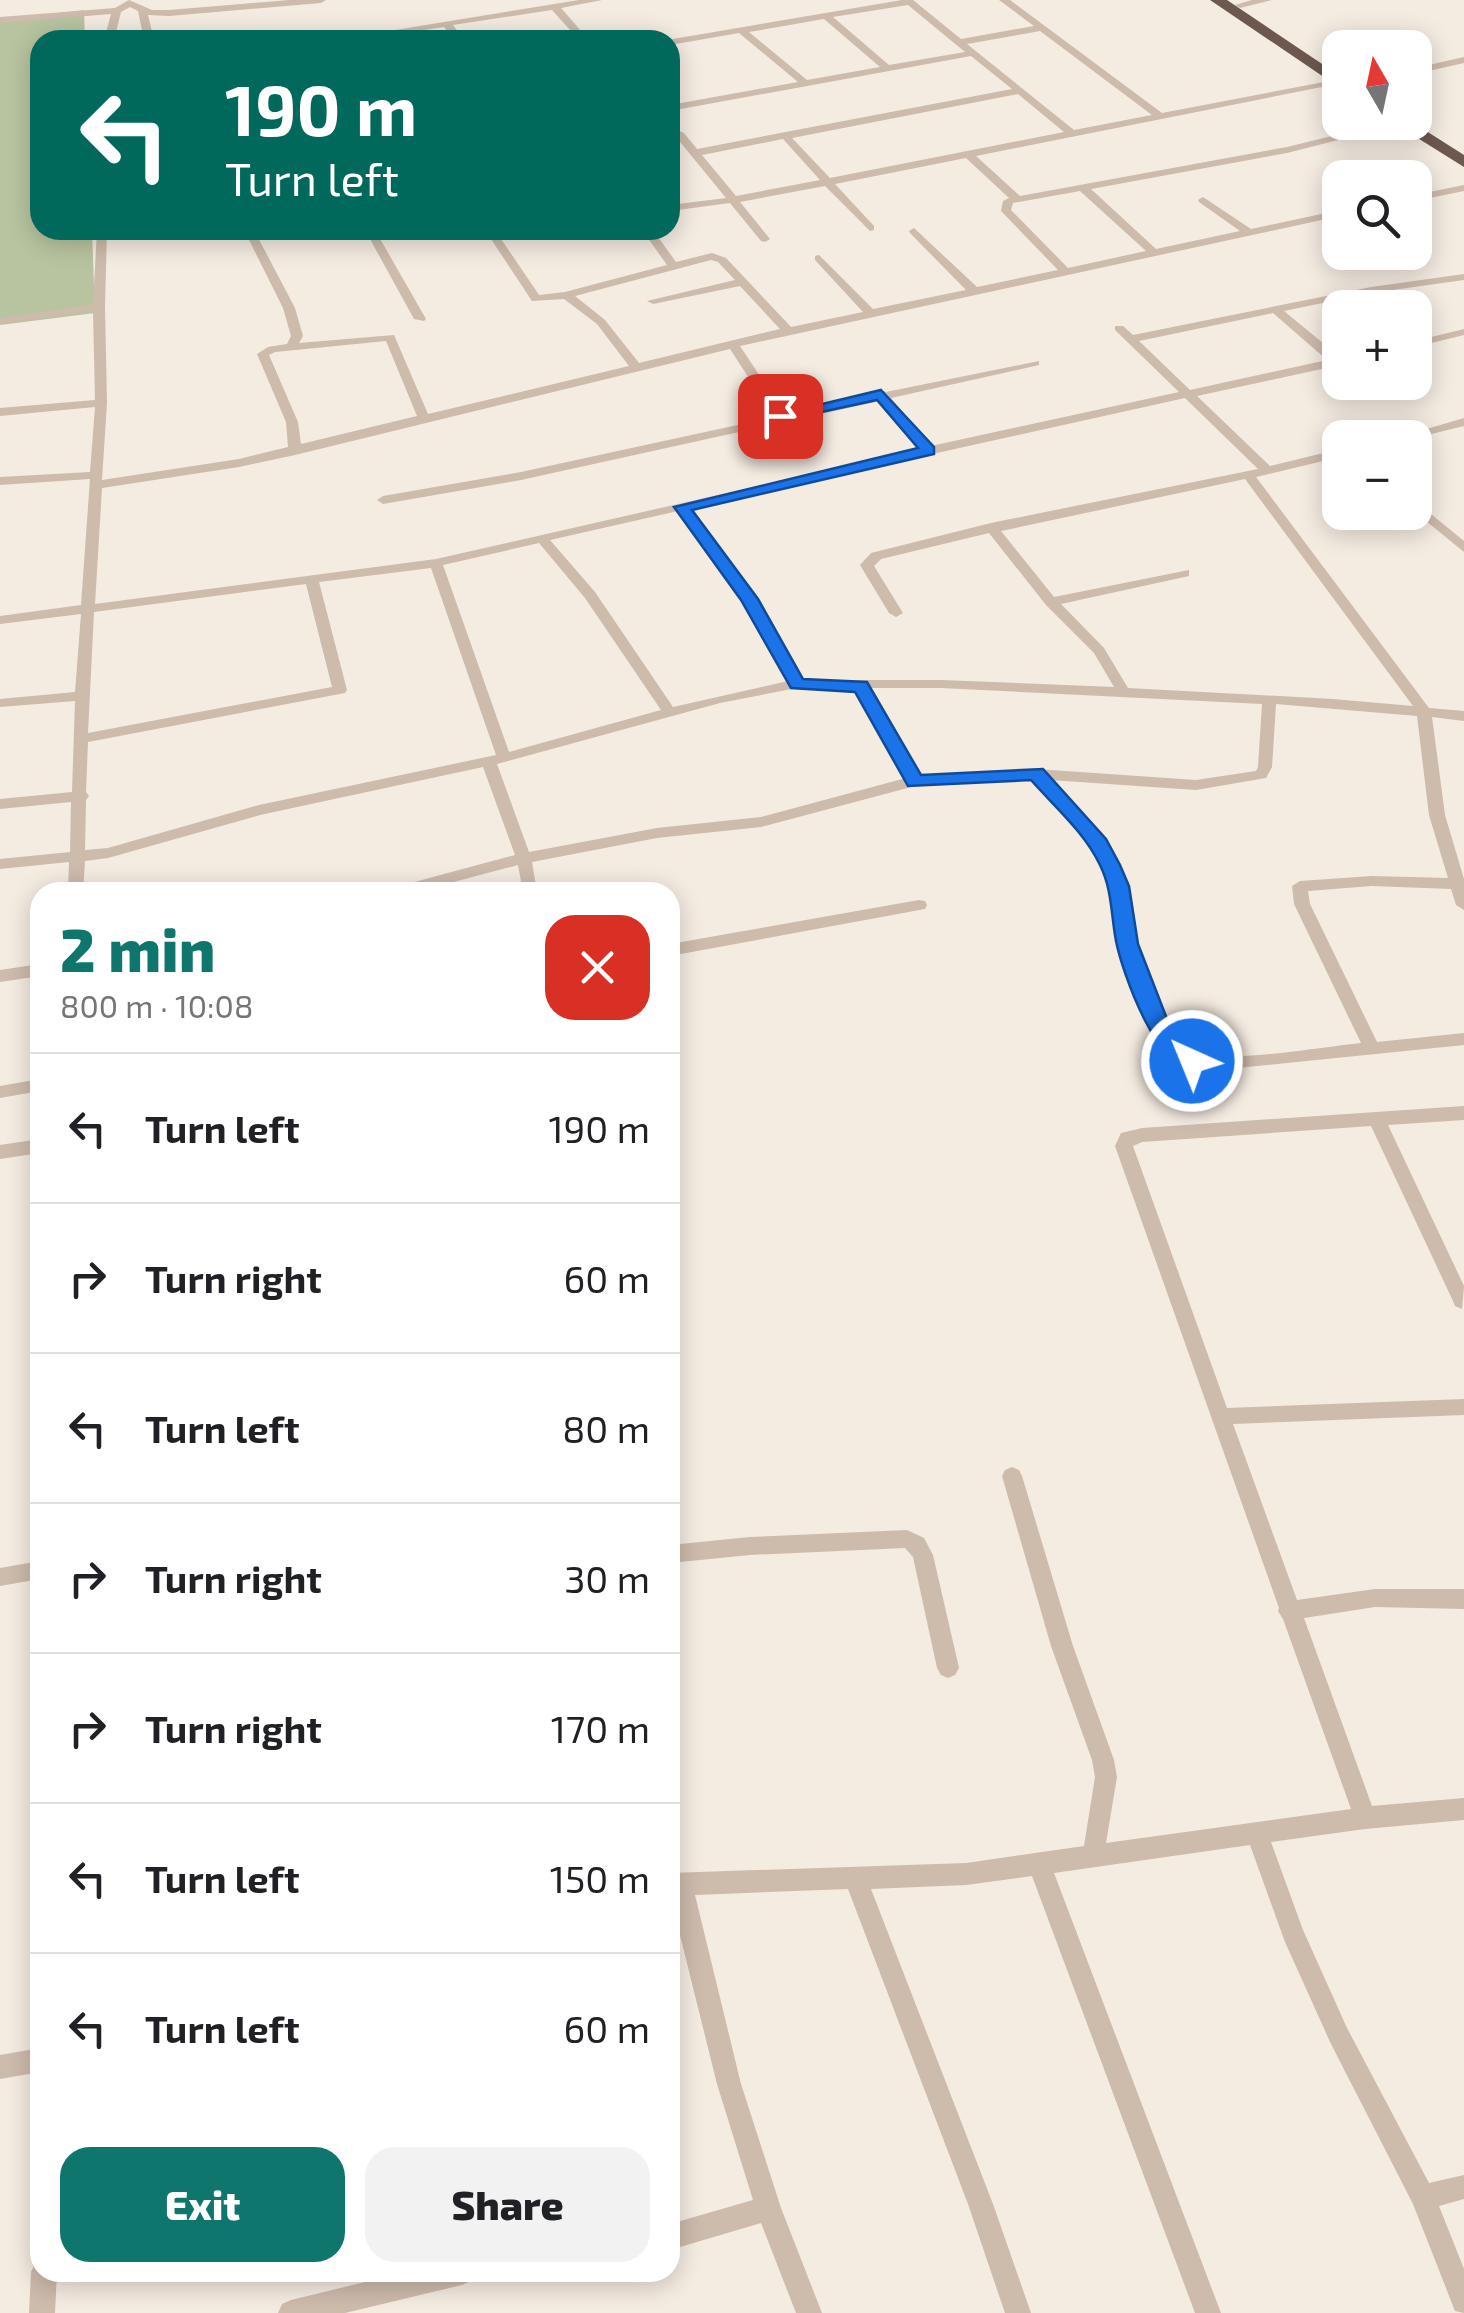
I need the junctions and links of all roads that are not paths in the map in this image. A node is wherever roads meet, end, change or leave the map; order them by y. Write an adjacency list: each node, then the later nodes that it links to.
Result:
1 (312, 0): 2 (street); 10 (street)
2 (322, 0)
3 (597, 0): 11 (street)
4 (1004, 0): 17 (street)
5 (1217, 0): 30 (highway)
6 (1267, 0): 9 (street)
7 (908, 1): 14 (street); 25 (street)
8 (128, 2): 12 (street); 13 (street)
9 (1236, 2): 28 (highway)
10 (212, 4): 13 (street)
11 (555, 7): 16 (street); 22 (street)
12 (117, 11): 15 (street); 18 (street)
13 (142, 11): 19 (street)
14 (826, 16): 23 (street); 31 (street)
15 (0, 20)
16 (447, 24): 20 (street); 21 (street)
17 (1041, 28): 25 (street); 36 (street)
18 (112, 30)
19 (147, 30)
20 (412, 30)
21 (452, 30)
22 (575, 30)
23 (742, 31): 24 (street); 33 (street)
24 (680, 40)
25 (961, 42): 26 (street)
26 (973, 53): 31 (street); 34 (street)
27 (1464, 60): 29 (street)
28 (1322, 66)
29 (1432, 67)
30 (1322, 68)
31 (888, 69): 33 (street)
32 (1322, 82): 36 (street)
33 (806, 84): 35 (street)
34 (1019, 91): 38 (street); 39 (street)
35 (680, 106)
36 (1159, 115): 38 (street)
37 (1432, 131): 43 (highway)
38 (1072, 133): 45 (street)
39 (785, 136): 44 (street); 47 (street)
40 (680, 139): 44 (street)
41 (1329, 140): 48 (street)
42 (1428, 140): 46 (highway)
43 (1464, 150)
44 (694, 152): 52 (street)
45 (967, 153): 47 (street); 51 (street)
46 (1464, 162)
47 (827, 181): 52 (street); 56 (street)
48 (1081, 186): 51 (street); 65 (street)
49 (1464, 188): 50 (street)
50 (1432, 195)
51 (1016, 198): 68 (street)
52 (732, 200): 54 (street); 59 (street)
53 (1203, 200): 58 (street)
54 (680, 207)
55 (1322, 217): 58 (street)
56 (870, 228)
57 (914, 231): 71 (street)
58 (1249, 232): 65 (street)
59 (764, 238)
60 (101, 240): 74 (street)
61 (254, 240): 85 (street)
62 (376, 240): 77 (street)
63 (496, 240): 72 (street)
64 (654, 240): 67 (street)
65 (1153, 252): 68 (street)
66 (819, 258): 76 (street)
67 (673, 266): 70 (street); 72 (street)
68 (1066, 272): 71 (street)
69 (1464, 277): 75 (street)
70 (742, 282): 73 (street); 80 (street)
71 (975, 292): 76 (street)
72 (566, 296): 89 (street)
73 (653, 301)
74 (98, 306): 78 (street); 92 (street)
75 (1275, 309): 82 (street); 86 (street)
76 (870, 314): 80 (street)
77 (420, 319)
78 (0, 321)
79 (1119, 328): 82 (street)
80 (788, 331): 84 (street)
81 (1464, 332): 83 (street)
82 (1130, 339): 91 (street)
83 (1432, 340)
84 (733, 345): 89 (street); 94 (street)
85 (291, 347): 95 (street); 98 (street)
86 (1322, 349)
87 (1035, 362): 90 (street)
88 (1322, 366): 91 (street)
89 (637, 368): 95 (street)
90 (881, 394): 94 (street); 99 (street)
91 (1190, 397): 99 (street); 101 (street)
92 (101, 403): 93 (street); 103 (street)
93 (0, 412)
94 (780, 416): 105 (street)
95 (425, 420): 98 (street)
96 (1464, 422): 97 (street)
97 (1432, 430)
98 (295, 450): 103 (street)
99 (928, 451): 106 (street)
100 (1322, 458): 101 (street)
101 (1268, 471): 102 (street)
102 (1249, 476): 108 (street); 124 (street)
103 (98, 480): 104 (street); 115 (street)
104 (0, 481)
105 (382, 500)
106 (682, 507): 109 (street); 118 (street)
107 (1432, 520): 110 (street)
108 (991, 527): 114 (street); 116 (street)
109 (544, 540): 111 (street); 125 (street)
110 (1464, 548)
111 (436, 563): 113 (street); 128 (street)
112 (1184, 573): 114 (street)
113 (312, 581): 115 (street); 127 (street)
114 (1051, 602): 120 (street)
115 (88, 610): 117 (street); 121 (street)
116 (896, 612)
117 (0, 620)
118 (797, 684): 119 (street); 125 (street)
119 (861, 686): 120 (street); 130 (street)
120 (1124, 692): 122 (street)
121 (82, 696): 123 (street); 127 (street)
122 (1269, 700): 124 (street); 129 (street)
123 (0, 703)
124 (1424, 711): 126 (street); 139 (street)
125 (669, 712): 128 (street)
126 (1464, 716)
127 (84, 738): 131 (street)
128 (496, 759): 133 (street); 134 (street)
129 (1036, 774): 130 (street); 146 (street)
130 (915, 781): 134 (street)
131 (82, 796): 132 (street); 133 (street)
132 (0, 804)
133 (79, 856): 135 (street); 136 (street)
134 (524, 858): 137 (street); 138 (street)
135 (0, 864)
136 (77, 882)
137 (435, 882)
138 (528, 882)
139 (1460, 884): 141 (street); 146 (street)
140 (919, 905): 142 (street)
141 (1464, 905)
142 (680, 948)
143 (30, 972): 144 (street)
144 (0, 976)
145 (1464, 1039): 146 (street)
146 (1372, 1048)
147 (30, 1088): 148 (street)
148 (0, 1092)
149 (1464, 1114): 150 (street)
150 (1378, 1120): 153 (street); 155 (street)
151 (30, 1148): 152 (street)
152 (0, 1152)
153 (1462, 1301)
154 (1464, 1407): 155 (street)
155 (1223, 1416): 161 (street)
156 (1012, 1476): 166 (street)
157 (680, 1553): 162 (street)
158 (30, 1572): 159 (street)
159 (0, 1576)
160 (1464, 1599): 161 (street)
161 (1288, 1611): 164 (street)
162 (948, 1668)
163 (1464, 1809): 164 (street)
164 (1366, 1818): 165 (street)
165 (1256, 1832): 166 (street); 174 (street)
166 (1093, 1857): 167 (street)
167 (1040, 1866): 168 (street); 184 (street)
168 (856, 1880): 169 (street); 183 (street)
169 (680, 1884)
170 (680, 1899): 175 (street)
171 (30, 2062): 172 (street)
172 (0, 2066)
173 (1464, 2187): 174 (street)
174 (1423, 2197): 179 (street)
175 (768, 2208): 176 (street); 182 (street)
176 (680, 2234)
177 (44, 2282): 180 (street)
178 (420, 2282): 181 (street)
179 (1464, 2302)
180 (42, 2313)
181 (291, 2313)
182 (809, 2313)
183 (1018, 2313)
184 (1208, 2313)

